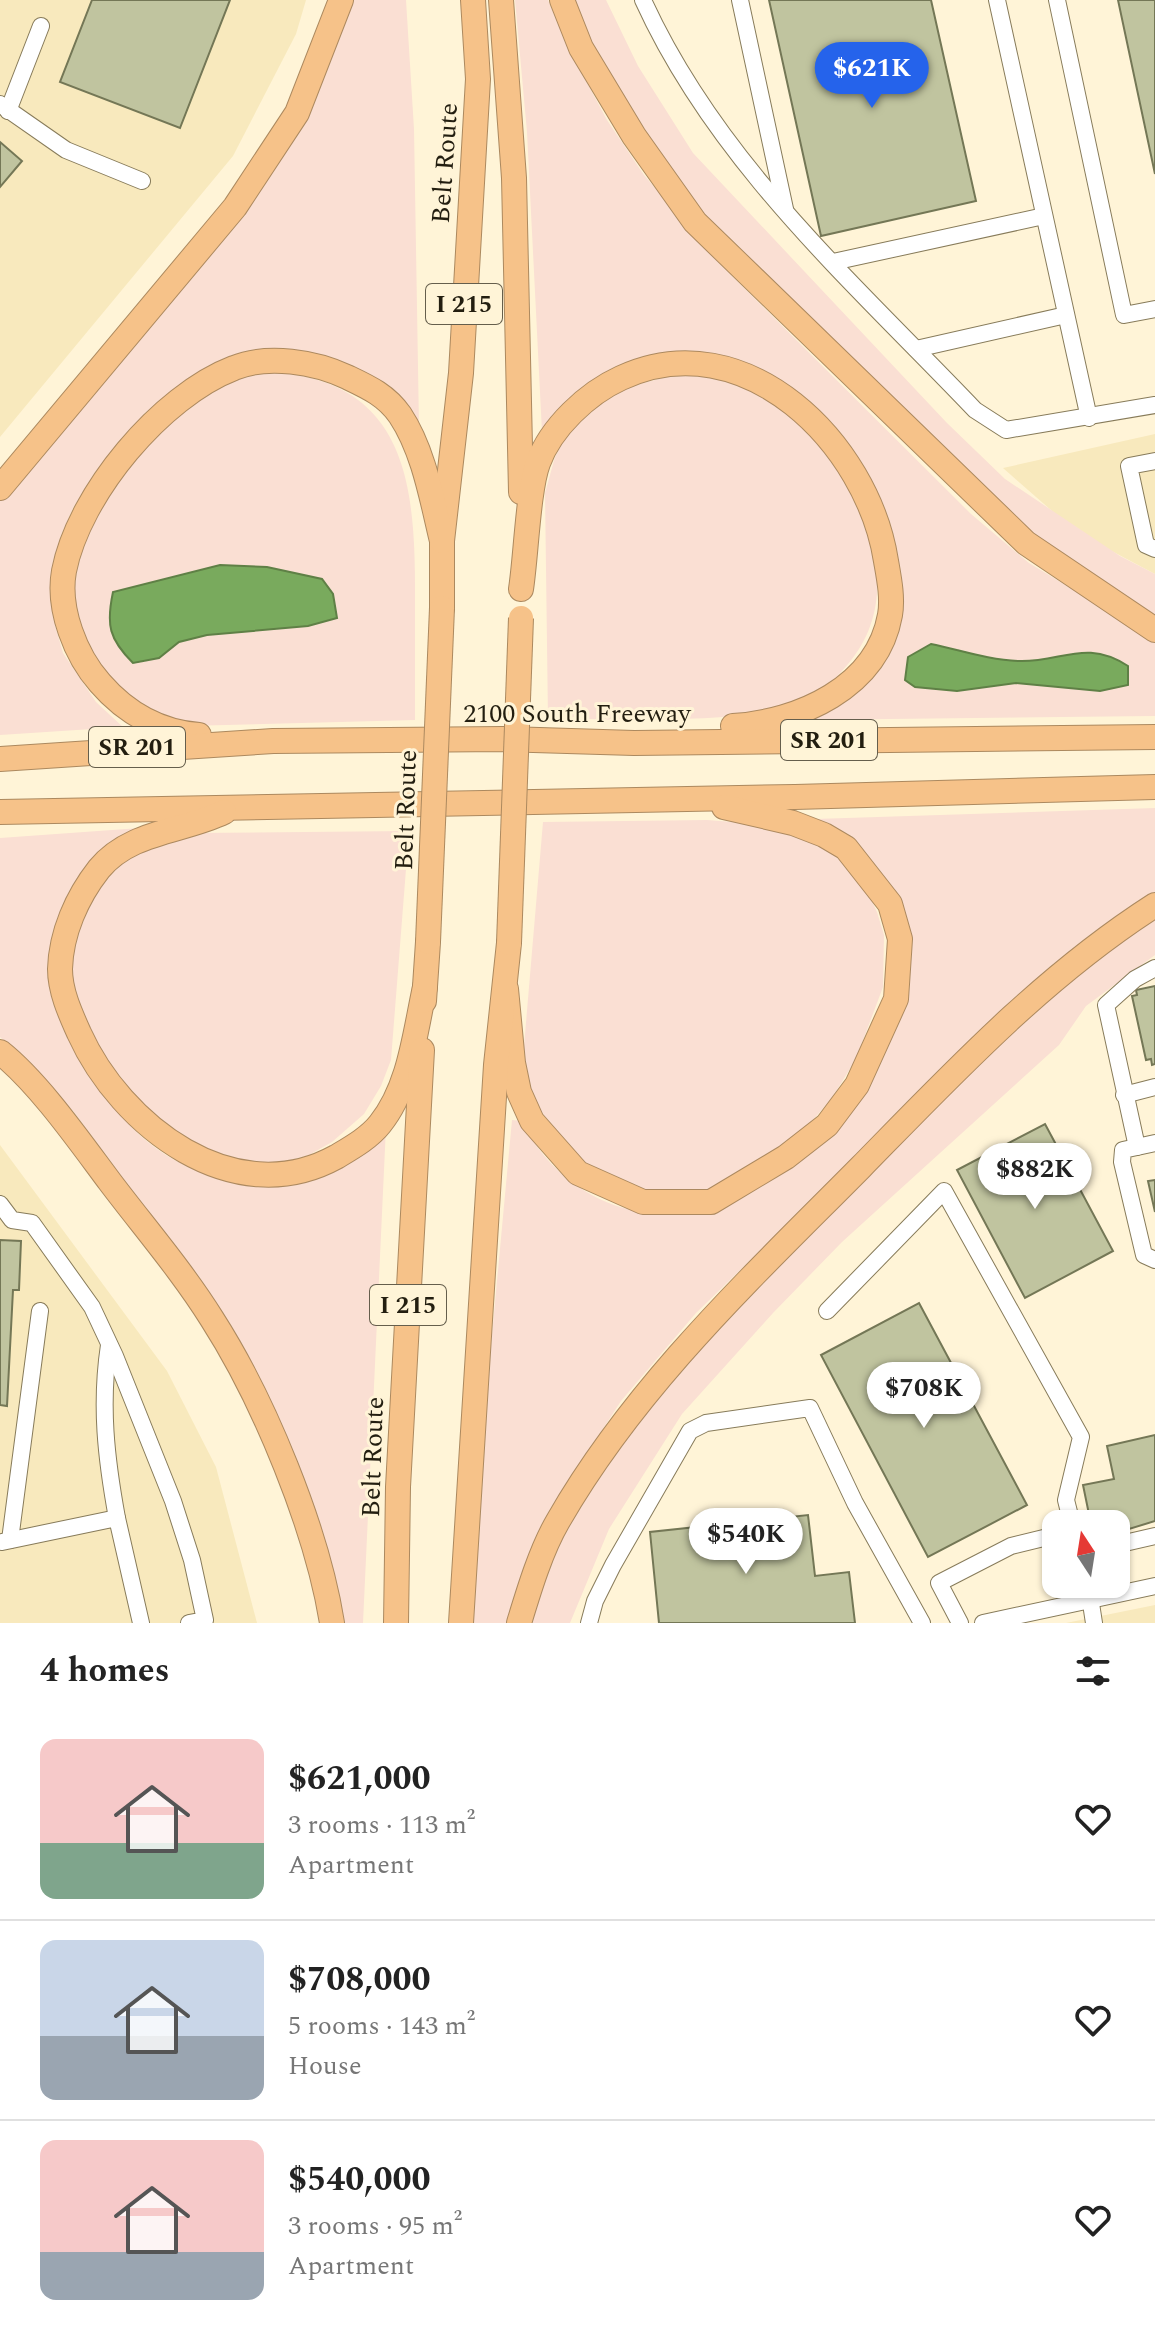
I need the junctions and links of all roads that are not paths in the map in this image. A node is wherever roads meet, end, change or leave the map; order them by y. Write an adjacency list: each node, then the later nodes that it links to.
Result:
1 (341, 0): 21 (highway)
2 (473, 0): 23 (highway, Belt Route / I 215)
3 (501, 0): 25 (highway, I 215)
4 (562, 0): 26 (highway)
5 (643, 0): 12 (street)
6 (740, 0): 12 (street)
7 (997, 0): 13 (street)
8 (1057, 0): 15 (street)
9 (41, 26): 10 (street)
10 (4, 108): 11 (street)
11 (142, 181)
12 (786, 214): 14 (street)
13 (1044, 216): 14 (street); 16 (street)
14 (833, 262): 17 (street)
15 (1155, 309)
16 (1066, 315): 17 (street); 19 (street)
17 (916, 349): 19 (street)
18 (1155, 405): 19 (street)
19 (1089, 418)
20 (1155, 461): 22 (street)
21 (0, 488)
22 (1147, 506): 24 (street)
23 (442, 541): 29 (highway); 37 (highway, Belt Route / I 215, bridge)
24 (1155, 549)
25 (521, 589): 28 (highway); 38 (highway, I 215, bridge)
26 (1155, 630)
27 (1155, 737): 28 (highway, 2100 South Freeway / SR 201)
28 (504, 739): 29 (highway, 2100 South Freeway / SR 201)
29 (273, 741): 30 (highway, 2100 South Freeway / SR 201)
30 (0, 759)
31 (1155, 787): 32 (highway, SR 201)
32 (686, 799): 33 (highway, SR 201); 38 (highway)
33 (232, 808): 34 (highway, SR 201); 37 (highway)
34 (0, 812)
35 (1155, 905): 65 (highway)
36 (1155, 968): 41 (street)
37 (425, 987): 63 (highway, Belt Route / I 215)
38 (506, 989): 64 (highway, I 215)
39 (0, 1052): 62 (highway)
40 (1155, 1087): 41 (street)
41 (1124, 1095): 43 (street)
42 (1155, 1143): 43 (street)
43 (1130, 1148): 45 (street)
44 (0, 1204): 48 (street)
45 (1155, 1260)
46 (40, 1311): 53 (street)
47 (827, 1311): 49 (street)
48 (109, 1344): 50 (street); 61 (street)
49 (1068, 1510)
50 (117, 1518): 53 (street); 60 (street)
51 (1155, 1536): 54 (street)
52 (1042, 1538): 68 (street)
53 (5, 1541)
54 (1130, 1542)
55 (1155, 1586): 56 (street)
56 (1130, 1588)
57 (1072, 1598): 59 (street)
58 (1091, 1598): 70 (street)
59 (1005, 1620): 69 (street)
60 (141, 1623)
61 (189, 1623)
62 (332, 1623)
63 (396, 1623)
64 (461, 1623)
65 (519, 1623)
66 (589, 1623): 67 (street)
67 (922, 1623)
68 (960, 1623)
69 (983, 1623)
70 (1094, 1623)

